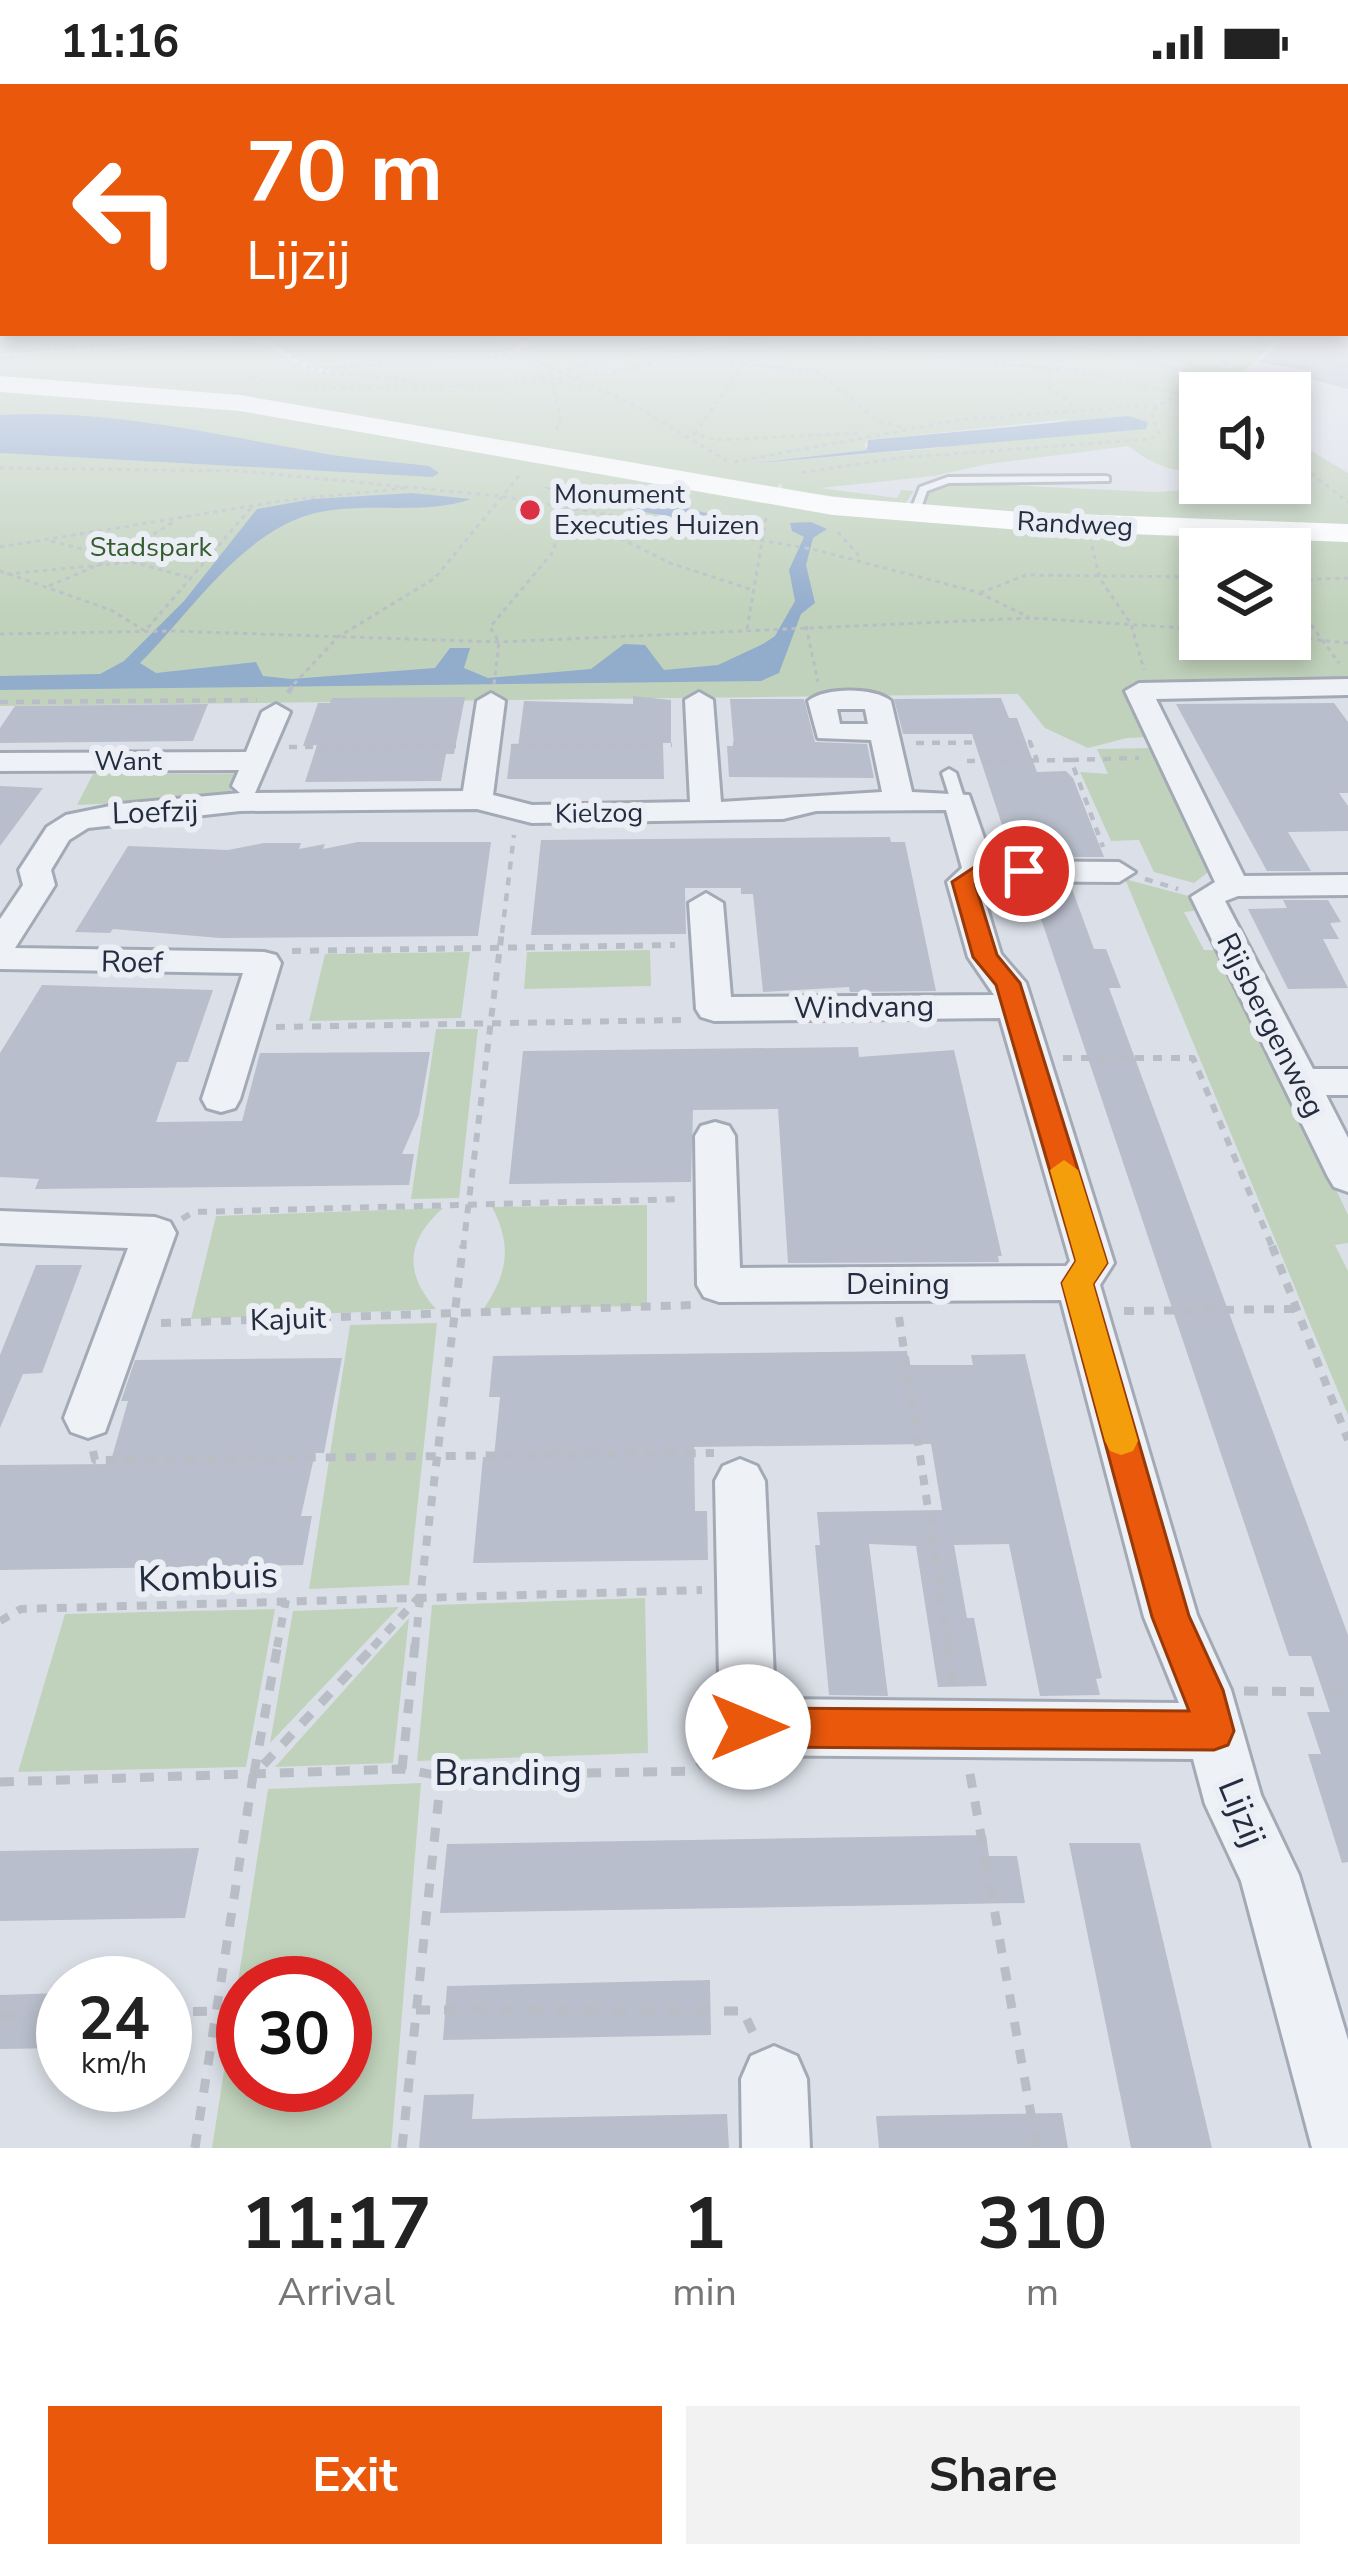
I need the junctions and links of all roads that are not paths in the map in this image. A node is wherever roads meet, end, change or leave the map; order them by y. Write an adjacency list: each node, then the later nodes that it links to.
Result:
1 (367, 424): 3 (main road, Randweg)
2 (1106, 479): 3 (lane)
3 (915, 512): 4 (main road, Randweg)
4 (1348, 533)
5 (1348, 687): 19 (street, Rijsbergenweg)
6 (276, 700): 10 (street)
7 (699, 700): 15 (street)
8 (491, 701): 12 (street)
9 (885, 738): 9 (street); 13 (street)
10 (269, 754): 11 (street, Want); 14 (street)
11 (0, 762)
12 (477, 800): 14 (street, Kielzog); 15 (street, Kielzog)
13 (899, 801): 15 (street, Kielzog); 16 (street, Kielzog)
14 (240, 802): 21 (street, Loefzij)
15 (706, 811)
16 (979, 871): 17 (street); 23 (street, Lijzij)
17 (1116, 872)
18 (1348, 885): 19 (street)
19 (1220, 892): 24 (street, Rijsbergenweg)
20 (706, 903): 23 (street, Windvang)
21 (0, 944)
22 (0, 958): 26 (street, Roef)
23 (1013, 1006): 30 (street, Lijzij)
24 (1298, 1082): 25 (street); 28 (street, Rijsbergenweg)
25 (1348, 1082)
26 (221, 1099)
27 (715, 1136): 30 (street, Deining)
28 (1348, 1177)
29 (0, 1227): 31 (street)
30 (1082, 1297): 33 (street, Lijzij)
31 (88, 1418)
32 (740, 1481): 33 (street)
33 (1209, 1711): 36 (street, Lijzij)
34 (774, 2079): 35 (street)
35 (776, 2148)
36 (1346, 2148)

